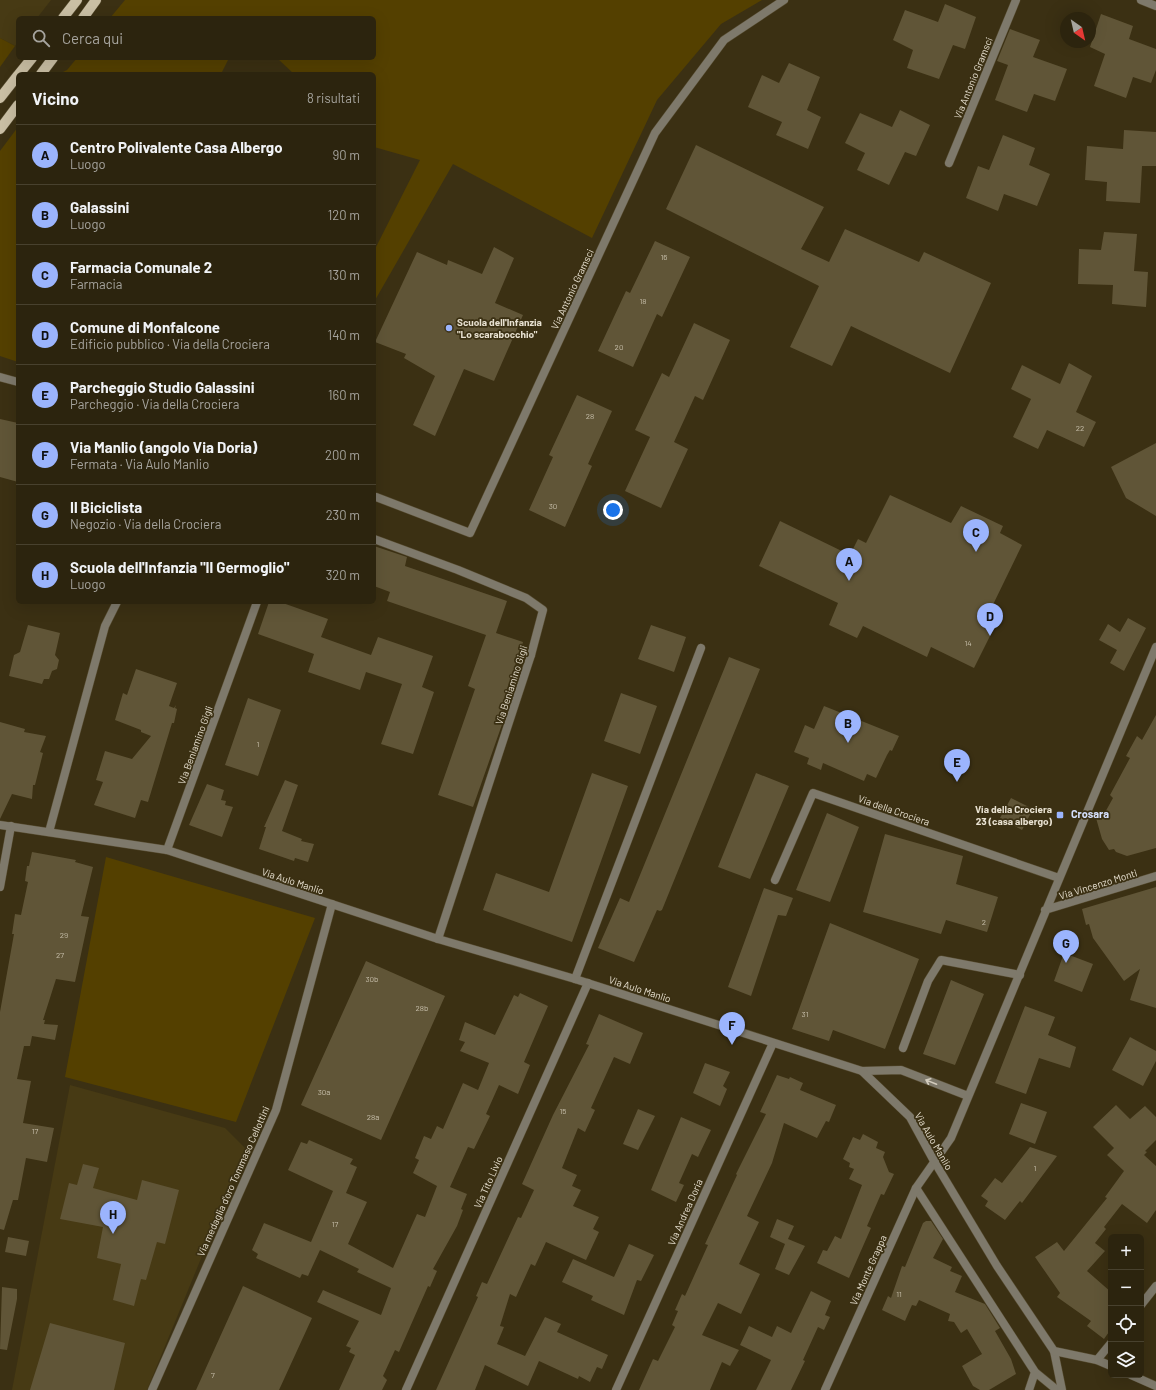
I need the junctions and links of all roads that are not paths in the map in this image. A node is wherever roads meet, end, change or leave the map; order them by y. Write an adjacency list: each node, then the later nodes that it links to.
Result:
1 (77, 0): 7 (main road)
2 (96, 0): 8 (main road)
3 (784, 0): 20 (street, Via Antonio Gramsci)
4 (1016, 0): 17 (street, Via Antonio Gramsci)
5 (1141, 0): 6 (street)
6 (1156, 6)
7 (65, 16)
8 (84, 16)
9 (30, 60): 11 (main road)
10 (52, 60): 12 (main road)
11 (20, 72)
12 (42, 72)
13 (16, 78): 14 (main road)
14 (0, 98)
15 (16, 108): 16 (main road)
16 (0, 129)
17 (949, 163)
18 (0, 377): 19 (street)
19 (16, 381)
20 (376, 497)
21 (376, 540): 36 (street, Via Beniamino Gigli)
22 (116, 604): 28 (street)
23 (256, 604): 29 (street, Via Beniamino Gigli)
24 (701, 648): 38 (street)
25 (1156, 648): 31 (street)
26 (0, 825): 27 (street, Via Aulo Manlio)
27 (11, 826): 28 (street, Via Aulo Manlio); 33 (street)
28 (49, 832): 29 (street, Via Aulo Manlio)
29 (168, 850): 34 (street, Via Aulo Manlio)
30 (1156, 876): 35 (street, Via Vincenzo Monti)
31 (1059, 878): 32 (street, Via della Crociera); 35 (street)
32 (775, 880)
33 (0, 887)
34 (332, 904): 36 (street, Via Aulo Manlio); 55 (street, Via medaglia d'oro Tommaso Cellottini)
35 (1045, 910): 37 (street)
36 (438, 939): 38 (street, Via Aulo Manlio)
37 (1020, 974): 41 (street); 43 (street)
38 (575, 979): 39 (street, Via Aulo Manlio)
39 (588, 983): 40 (street, Via Aulo Manlio); 56 (street, Via Tito Livio)
40 (773, 1043): 42 (street, Via Aulo Manlio); 57 (street, Via Andrea Doria)
41 (903, 1048)
42 (862, 1071): 43 (street, one-way to 42); 44 (street, Via Aulo Manlio)
43 (968, 1096): 44 (street)
44 (934, 1161): 45 (street, Via Monte Grappa); 49 (street, Via Aulo Manlio)
45 (916, 1188): 52 (street); 58 (street, Via Monte Grappa)
46 (1156, 1286): 47 (street)
47 (1144, 1301)
48 (1108, 1347): 50 (street)
49 (1054, 1352): 50 (street); 61 (street, Via Aulo Manlio)
50 (1097, 1360): 51 (street)
51 (1108, 1365)
52 (1035, 1372): 59 (street); 60 (street)
53 (1138, 1378): 54 (street)
54 (1156, 1386)
55 (152, 1390)
56 (406, 1390)
57 (616, 1390)
58 (825, 1390)
59 (1030, 1390)
60 (1057, 1390)
61 (1062, 1390)

